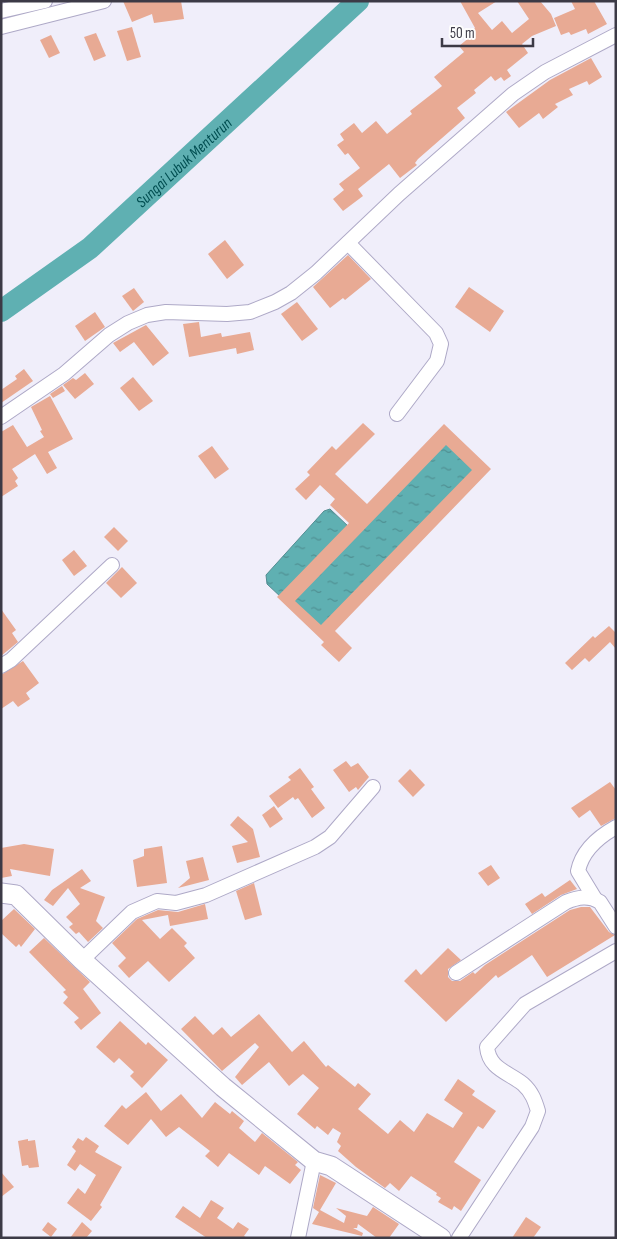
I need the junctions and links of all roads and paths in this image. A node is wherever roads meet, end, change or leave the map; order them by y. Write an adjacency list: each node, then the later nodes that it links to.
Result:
1 (45, 1): 3 (street)
2 (104, 1): 4 (street)
3 (1, 11)
4 (1, 27)
5 (616, 35): 6 (street)
6 (348, 243): 7 (street); 8 (street)
7 (397, 414)
8 (1, 417)
9 (112, 565): 10 (street)
10 (1, 666)
11 (373, 786): 17 (street)
12 (616, 827): 14 (street)
13 (1, 893): 17 (street)
14 (595, 899): 15 (street); 18 (street)
15 (616, 927)
16 (616, 951): 22 (street)
17 (82, 960): 19 (street)
18 (456, 973)
19 (314, 1161): 20 (street); 21 (street)
20 (298, 1238)
21 (441, 1238)
22 (459, 1238)

